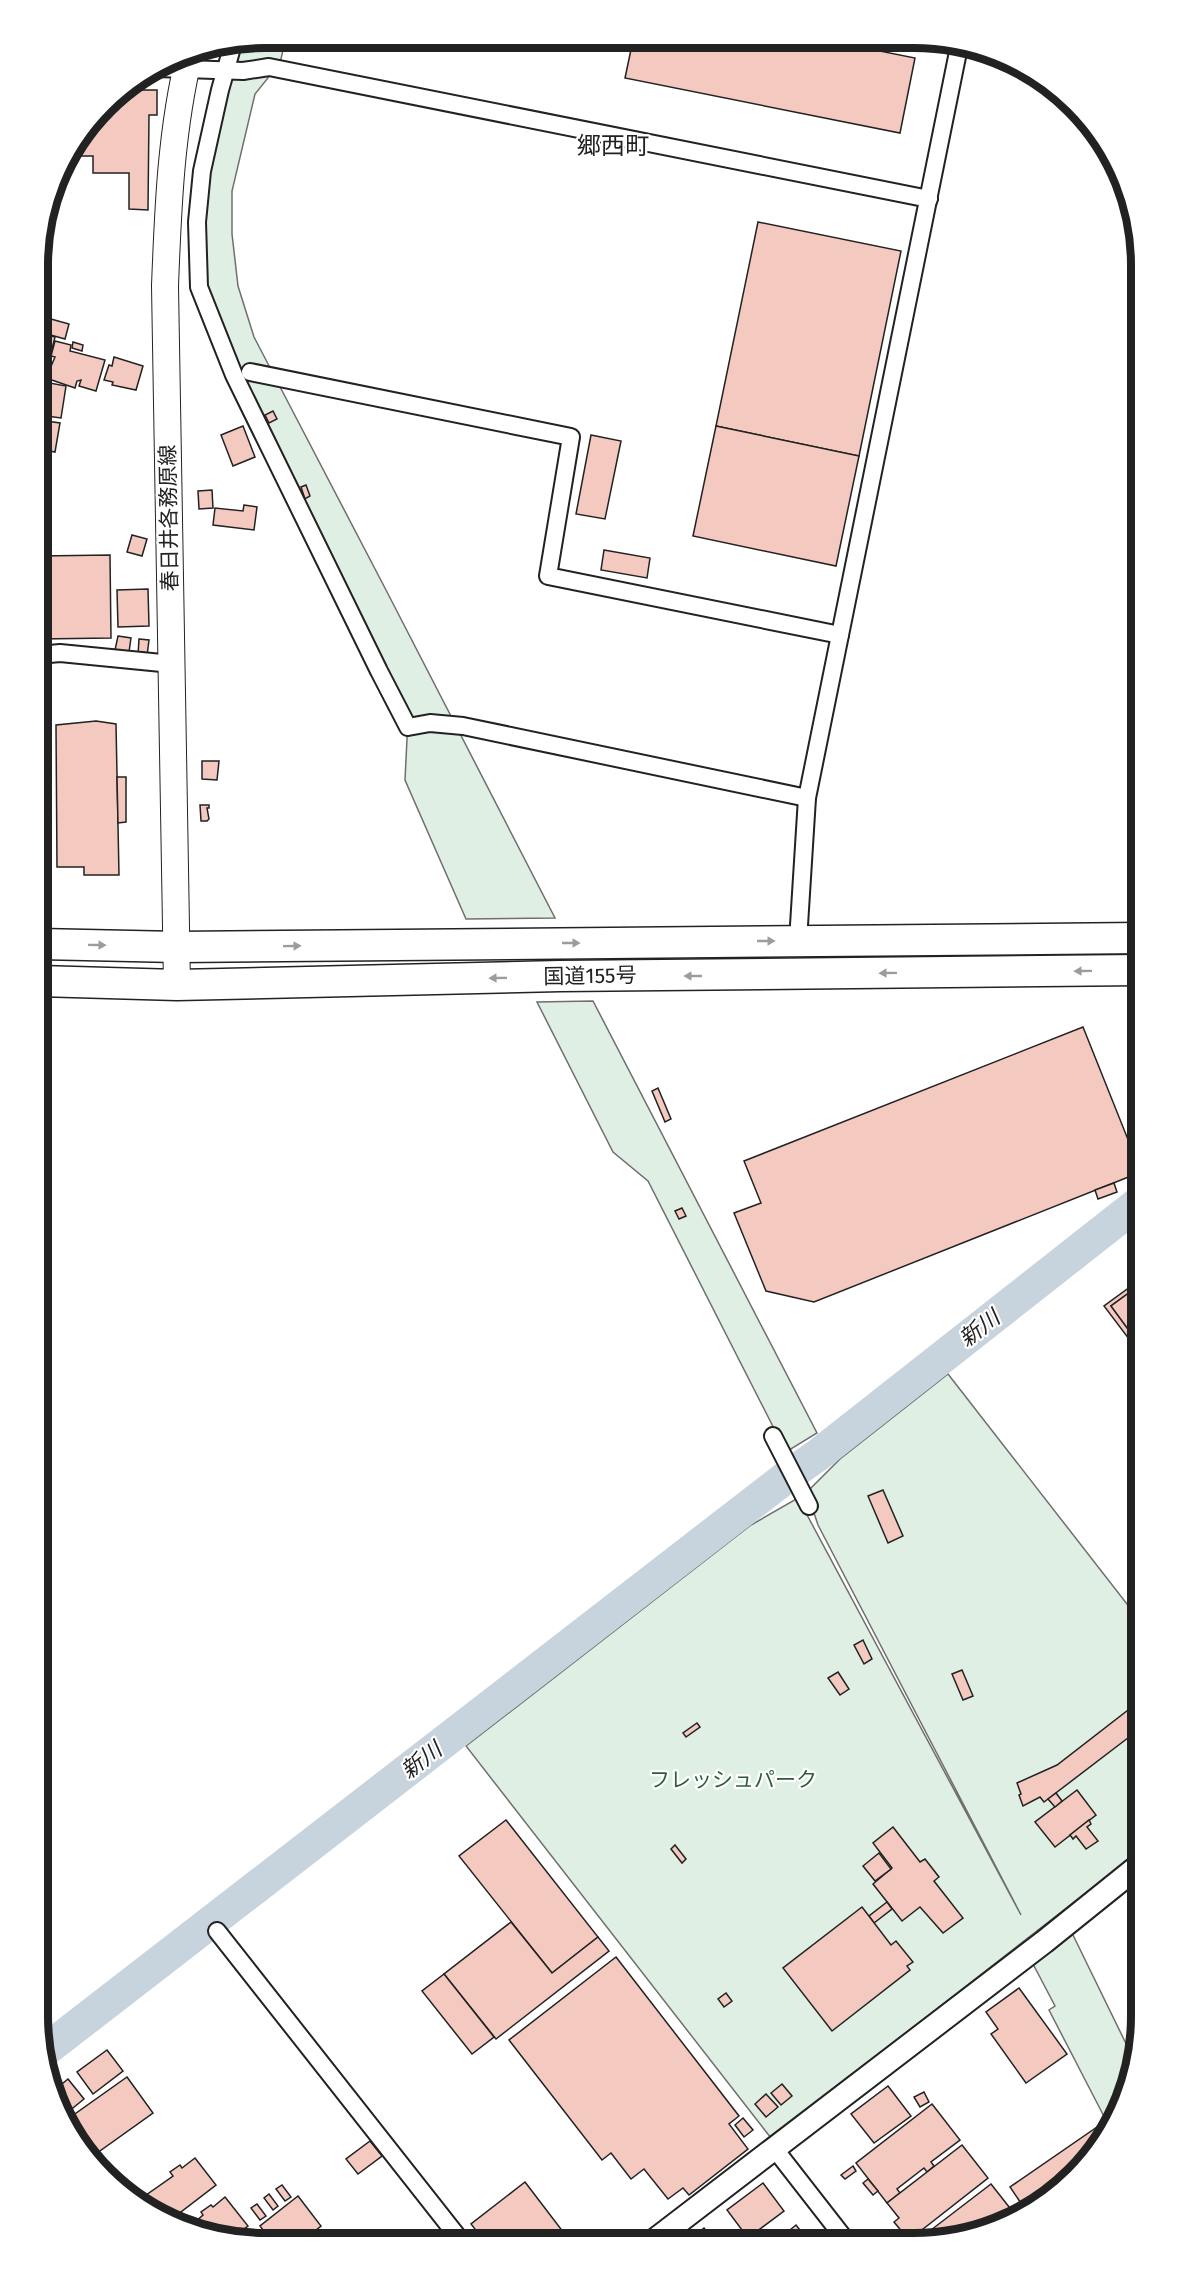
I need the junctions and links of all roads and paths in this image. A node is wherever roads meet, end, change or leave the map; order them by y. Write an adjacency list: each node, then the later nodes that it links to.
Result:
1 (231, 51): 5 (street)
2 (958, 52): 6 (street)
3 (188, 61): 10 (main road, 春日井各務原線)
4 (189, 61): 5 (street)
5 (226, 71): 6 (street); 11 (street)
6 (929, 199): 8 (street)
7 (250, 372): 8 (street)
8 (840, 634): 11 (street)
9 (48, 654): 10 (street)
10 (172, 664): 15 (main road, 春日井各務原線)
11 (807, 798): 13 (street)
12 (1131, 938): 13 (highway, 国道155号)
13 (798, 941): 15 (highway, 国道155号, one-way to 13)
14 (48, 944): 15 (highway, 国道155号, one-way to 15)
15 (177, 947): 18 (main road, 春日井各務原線)
16 (1131, 970): 18 (highway, 国道155号, one-way to 18)
17 (48, 981): 18 (highway, 国道155号)
18 (177, 985)
19 (773, 1436): 20 (street)
20 (809, 1506)
21 (1131, 1872): 23 (street)
22 (217, 1931): 24 (street)
23 (774, 2148): 25 (street); 26 (street)
24 (455, 2233)
25 (664, 2233)
26 (841, 2233)

